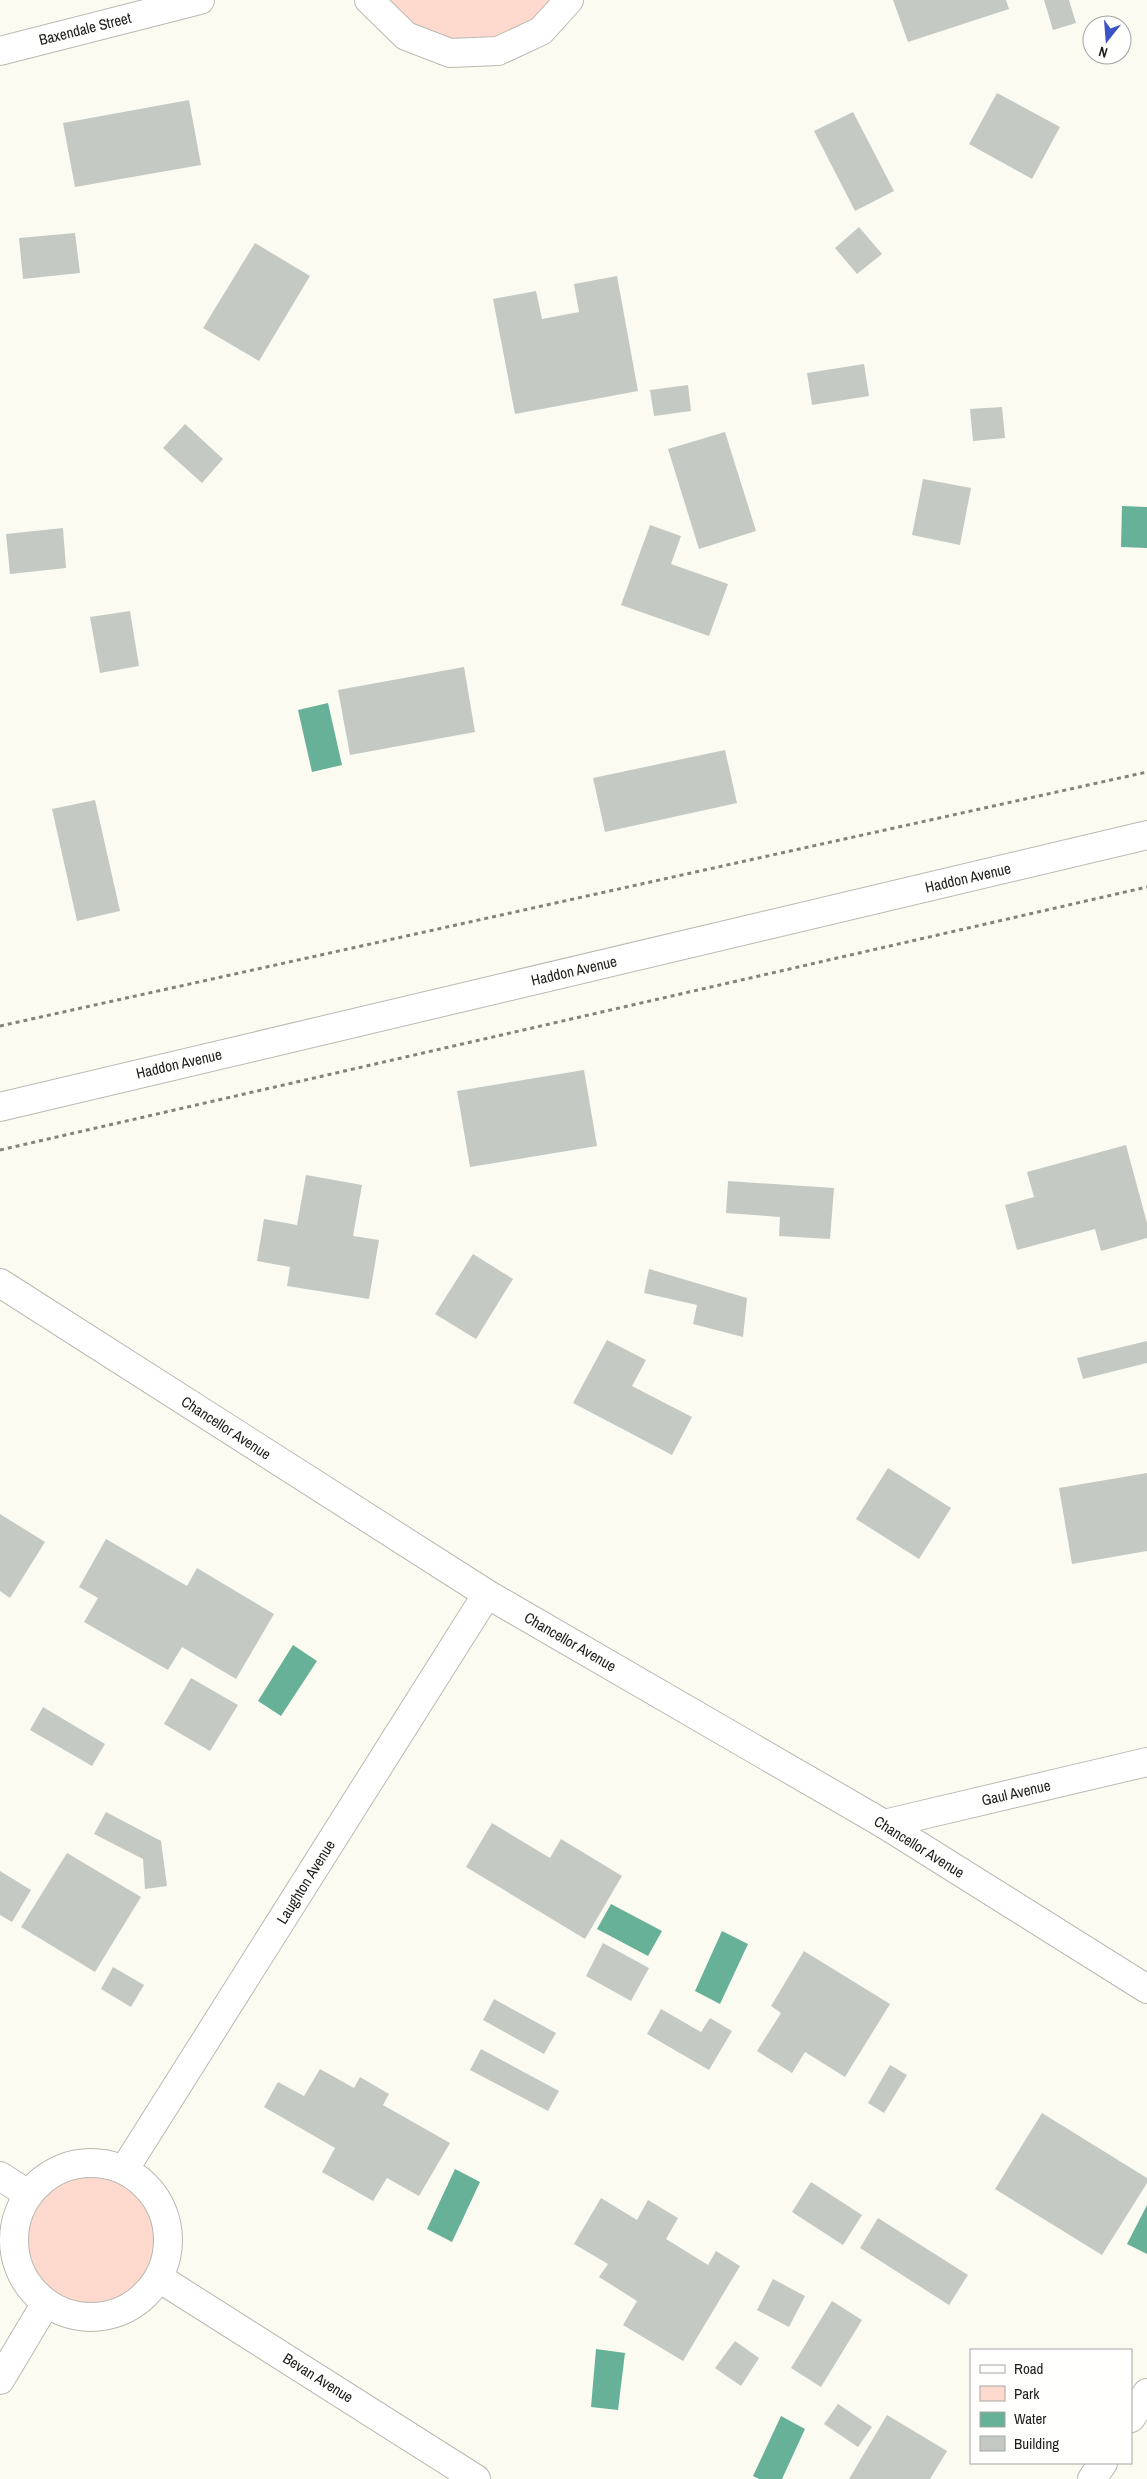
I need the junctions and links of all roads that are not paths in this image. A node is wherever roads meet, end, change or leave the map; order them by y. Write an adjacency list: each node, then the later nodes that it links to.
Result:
1 (200, 0): 4 (street, Baxendale Street)
2 (369, 0): 3 (street)
3 (569, 0)
4 (0, 51)
5 (1147, 836): 6 (street, Haddon Avenue)
6 (0, 1107)
7 (0, 1283): 8 (street, Chancellor Avenue)
8 (487, 1594): 10 (street, Chancellor Avenue); 12 (street, Laughton Avenue)
9 (1147, 1762): 10 (street, Gaul Avenue)
10 (884, 1824): 11 (street, Chancellor Avenue)
11 (1147, 1989)
12 (124, 2170): 14 (street); 15 (street)
13 (0, 2176): 14 (street)
14 (28, 2194): 16 (street)
15 (159, 2278): 16 (street); 21 (street, Bevan Avenue)
16 (46, 2303): 17 (street)
17 (0, 2380)
18 (1147, 2393): 19 (street)
19 (1132, 2416)
20 (1101, 2464): 22 (street)
21 (476, 2479)
22 (1092, 2479)

